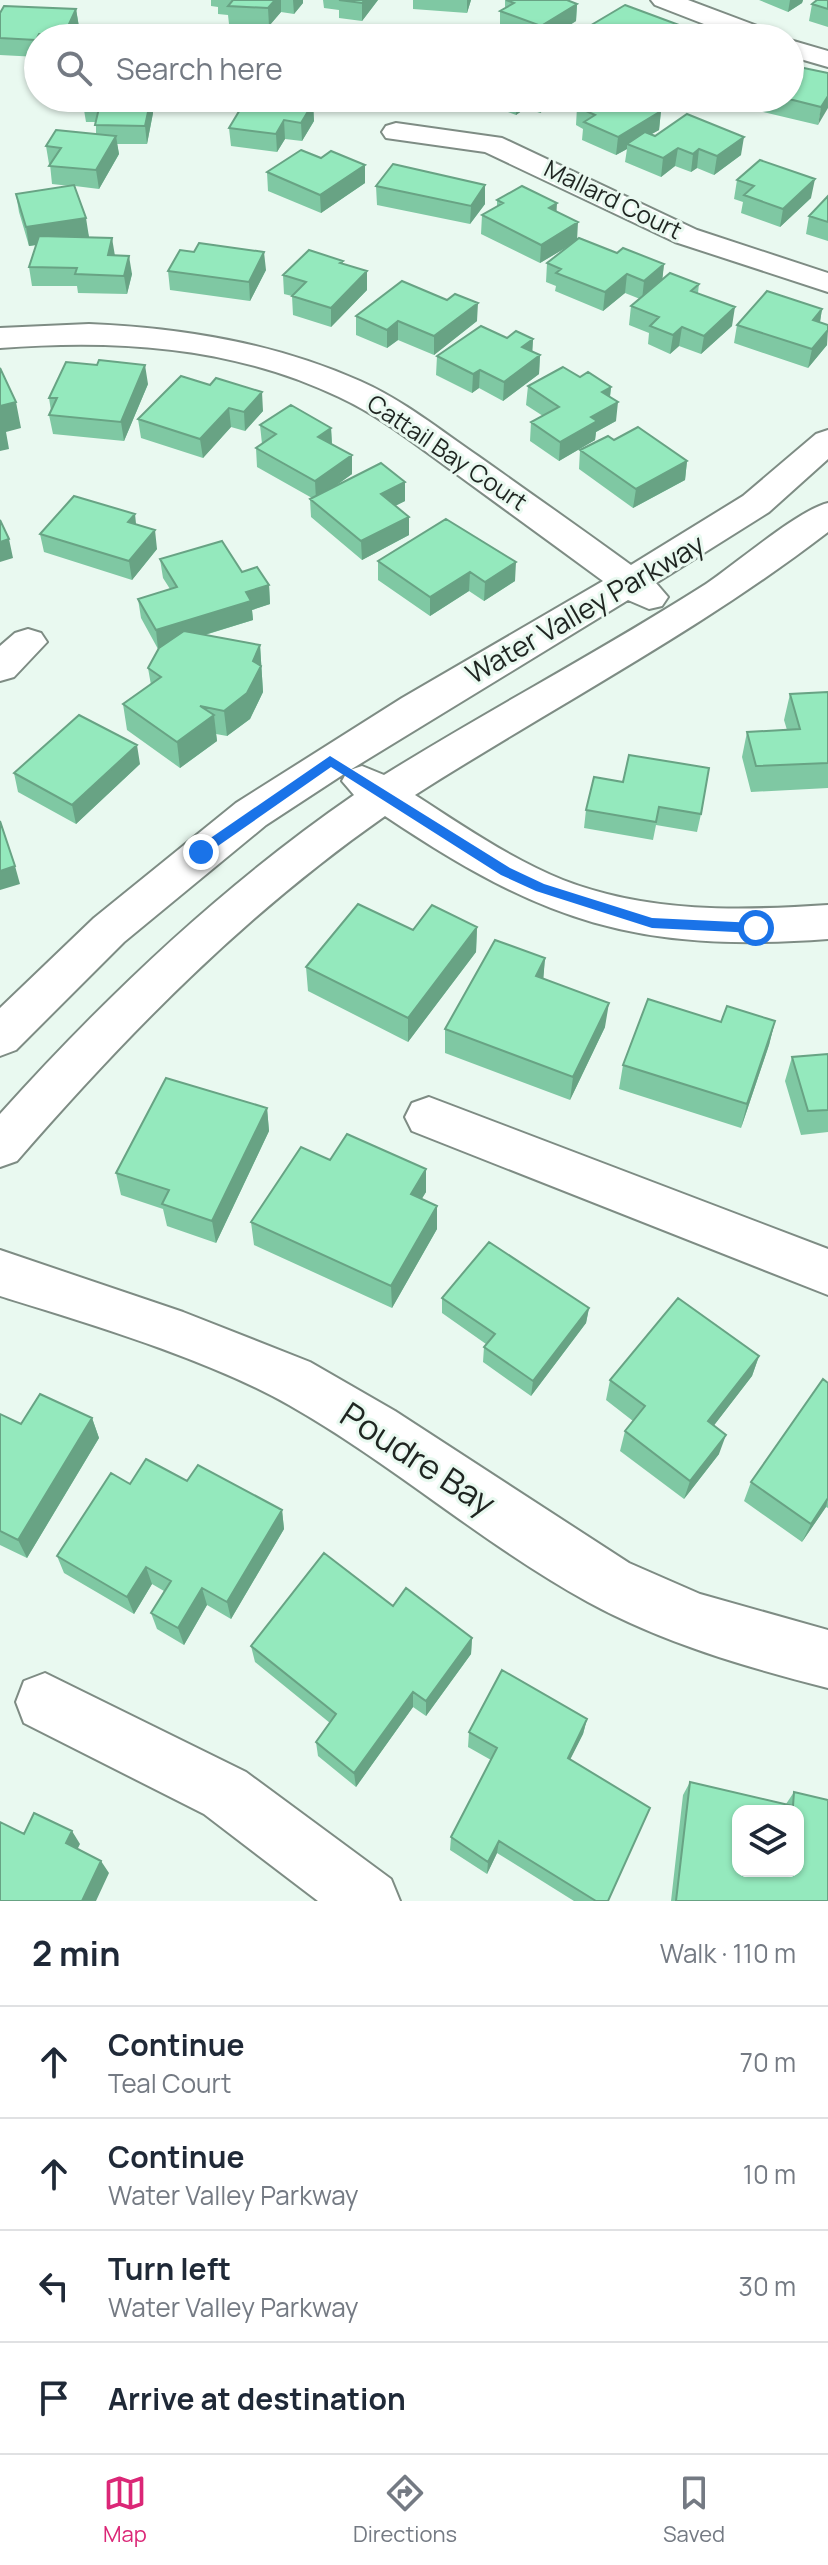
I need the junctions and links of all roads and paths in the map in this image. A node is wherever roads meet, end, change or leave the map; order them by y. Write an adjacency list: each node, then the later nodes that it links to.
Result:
1 (664, 0): 2 (street)
2 (727, 24)
3 (804, 52): 4 (street)
4 (828, 59)
5 (396, 132): 6 (street, Mallard Court)
6 (828, 283)
7 (0, 338): 10 (street, Cattail Bay Court)
8 (828, 441): 10 (street, Water Valley Parkway)
9 (828, 514): 11 (street, Water Valley Parkway)
10 (629, 582): 11 (street, Cattail Bay Court); 14 (street, Water Valley Parkway)
11 (676, 618): 15 (street, Water Valley Parkway)
12 (28, 642): 13 (street)
13 (0, 668)
14 (330, 761): 15 (street); 17 (street, Water Valley Parkway)
15 (385, 795): 16 (street); 19 (street, Water Valley Parkway)
16 (828, 922)
17 (0, 1037)
18 (429, 1117): 20 (street)
19 (0, 1147)
20 (828, 1272)
21 (0, 1273): 22 (street, Poudre Bay)
22 (828, 1659)
23 (45, 1702): 24 (street)
24 (369, 1901)

